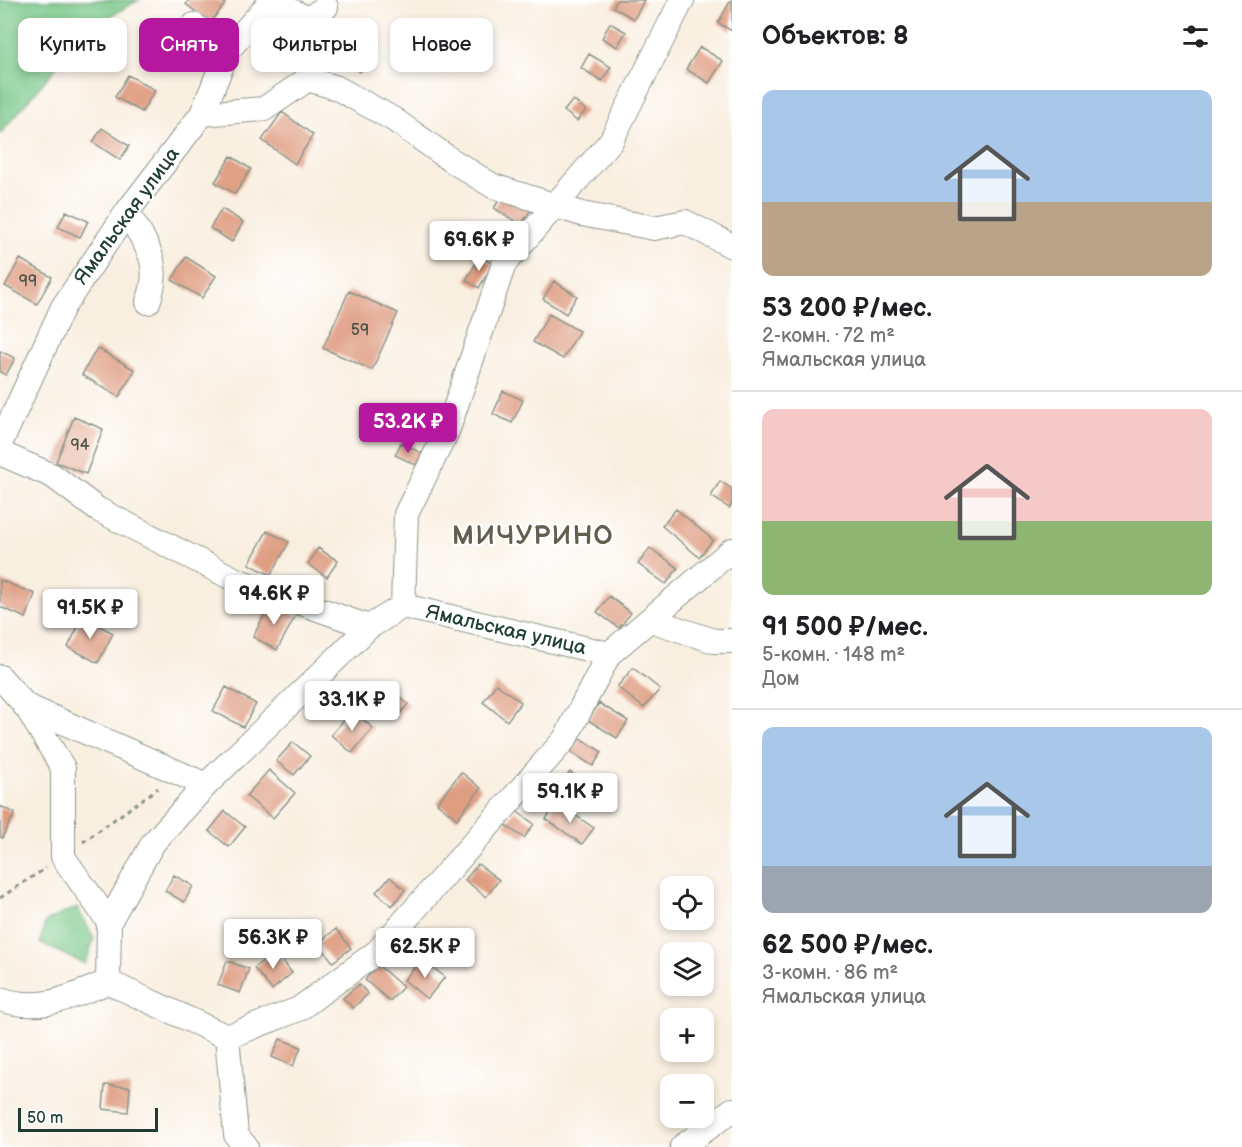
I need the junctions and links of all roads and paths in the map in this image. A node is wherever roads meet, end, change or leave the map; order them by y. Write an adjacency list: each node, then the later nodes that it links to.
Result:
1 (682, 0): 8 (street, Ямальская улица)
2 (278, 4): 3 (street); 4 (street, Ямальская улица); 6 (street)
3 (328, 7)
4 (239, 40)
5 (219, 72): 7 (street, Ямальская улица)
6 (308, 80): 7 (street); 8 (street)
7 (202, 114): 9 (street, Ямальская улица)
8 (552, 206): 10 (street); 15 (street, Ямальская улица)
9 (127, 212): 11 (street); 12 (street, Ямальская улица)
10 (732, 246)
11 (148, 302)
12 (0, 444)
13 (0, 453): 17 (street)
14 (732, 550): 16 (street, Ямальская улица)
15 (403, 606): 17 (street, Ямальская улица); 19 (street, Ямальская улица)
16 (651, 620): 18 (street); 19 (street, Ямальская улица)
17 (369, 627): 24 (street, Ямальская улица)
18 (732, 641)
19 (609, 654): 30 (street, Ямальская улица)
20 (0, 677): 22 (street)
21 (0, 695): 22 (street)
22 (26, 706): 23 (street); 25 (street)
23 (179, 772): 24 (street); 25 (path)
24 (206, 785): 27 (street, Ямальская улица)
25 (63, 857): 26 (path); 27 (street)
26 (0, 898)
27 (109, 922): 28 (street, Ямальская улица)
28 (108, 982): 29 (street); 30 (street)
29 (0, 999)
30 (227, 1037): 32 (street)
31 (732, 1110): 33 (street)
32 (246, 1147)
33 (682, 1147)

